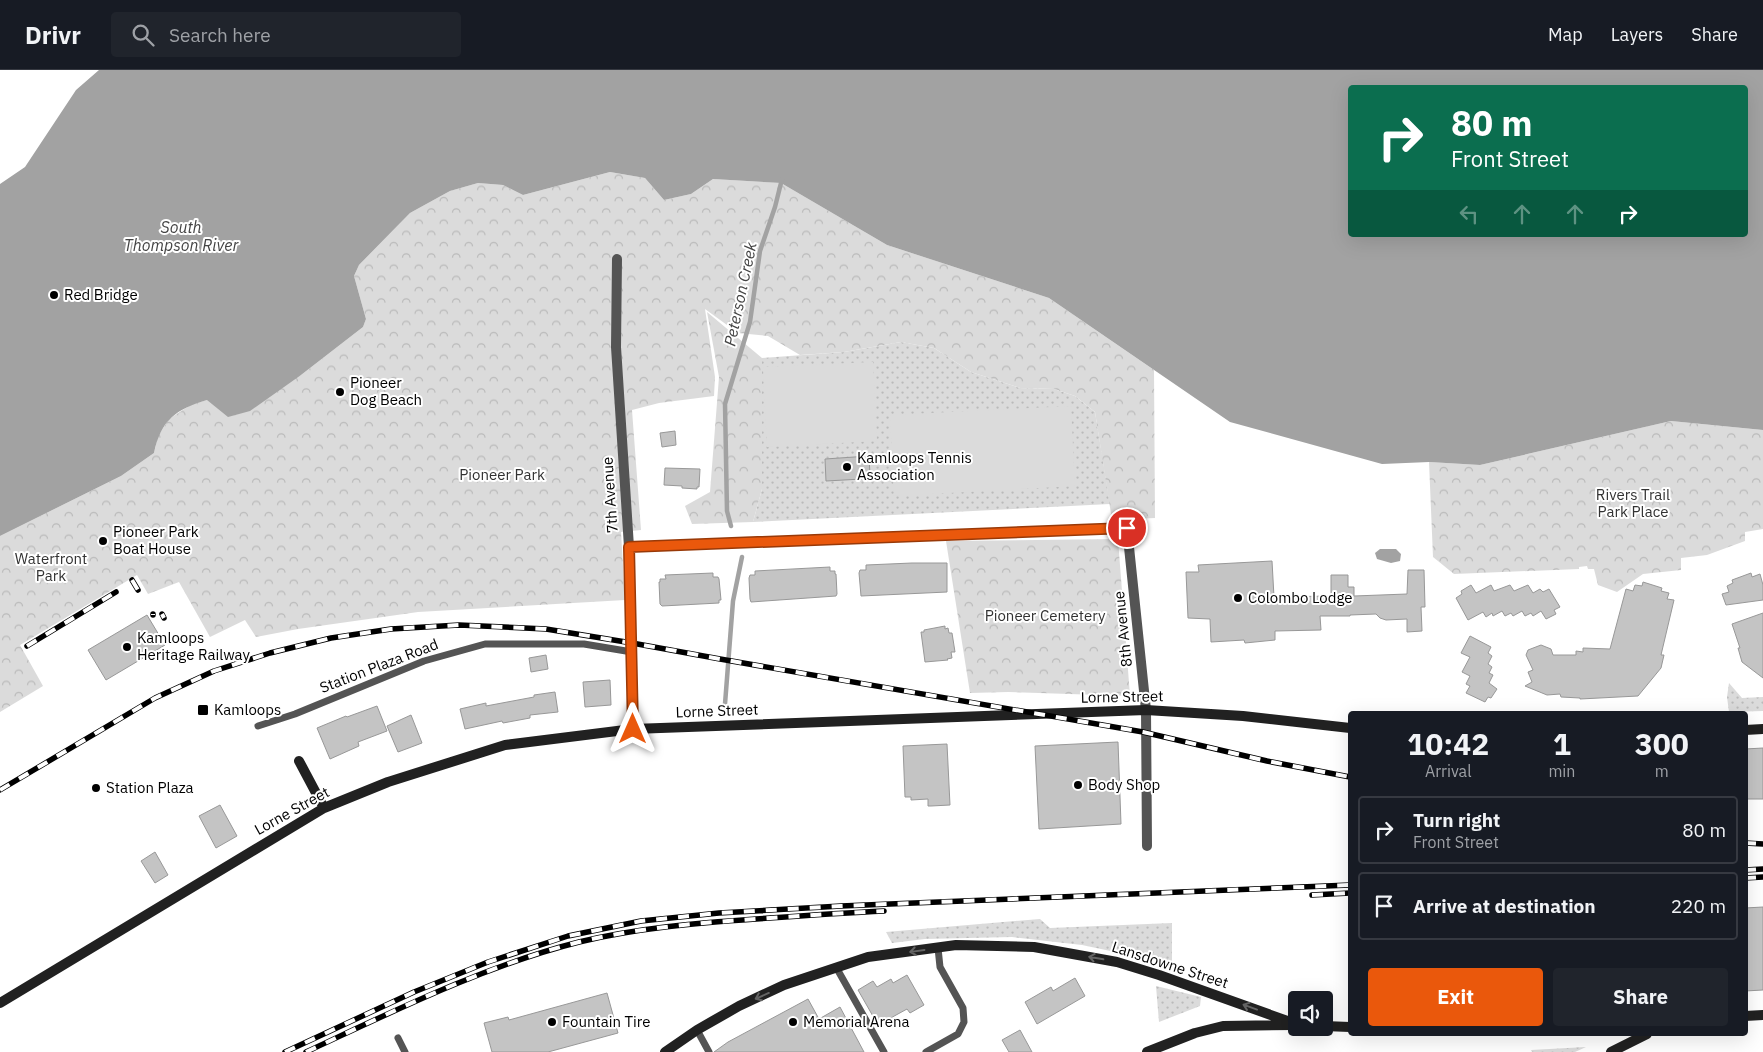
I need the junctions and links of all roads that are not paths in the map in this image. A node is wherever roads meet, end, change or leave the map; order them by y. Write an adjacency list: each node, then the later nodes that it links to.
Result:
1 (617, 259): 2 (street, 7th Avenue)
2 (629, 547): 3 (street, 7th Avenue); 4 (street, 8th Avenue)
3 (632, 652): 5 (lane, Station Plaza Road); 7 (street, 7th Avenue)
4 (1146, 710): 6 (street, Lorne Street); 7 (street, Lorne Street); 12 (street, 8th Avenue)
5 (258, 726)
6 (1348, 728)
7 (633, 729): 11 (street, Lorne Street)
8 (1763, 729): 9 (street)
9 (1748, 730)
10 (299, 761): 11 (street)
11 (324, 808): 15 (street, Lorne Street)
12 (1147, 846)
13 (938, 948): 14 (street, Lansdowne Street, one-way to 14); 18 (street, Lansdowne Street, one-way to 13); 30 (lane)
14 (836, 967): 22 (street, Lansdowne Street, one-way to 22); 29 (lane)
15 (0, 1002)
16 (1763, 1015): 17 (street)
17 (1748, 1016)
18 (1288, 1021)
19 (1288, 1024): 25 (street)
20 (1333, 1026): 21 (street)
21 (1348, 1027)
22 (697, 1030): 27 (street, Lansdowne Street); 28 (lane)
23 (1643, 1036): 32 (street)
24 (398, 1038): 26 (lane)
25 (1160, 1049): 31 (street)
26 (406, 1052)
27 (665, 1052)
28 (710, 1052)
29 (884, 1052)
30 (926, 1052)
31 (1147, 1052)
32 (1611, 1052)

